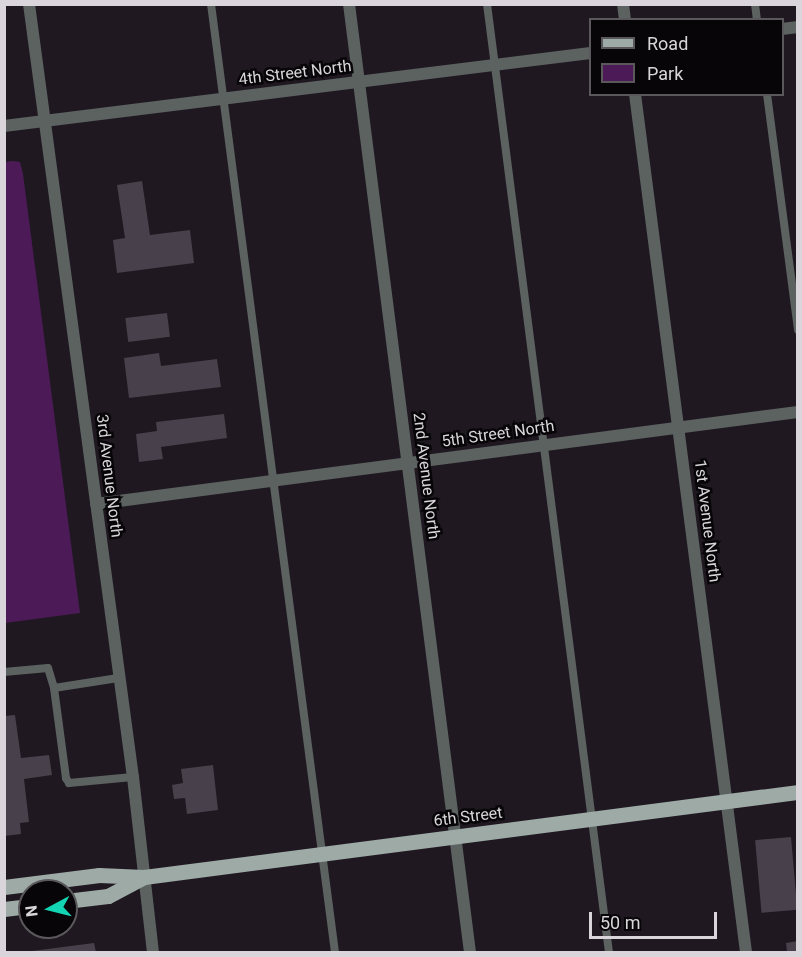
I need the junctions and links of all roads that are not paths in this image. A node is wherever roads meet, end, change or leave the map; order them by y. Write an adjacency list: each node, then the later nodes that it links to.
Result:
1 (29, 4): 11 (street, 3rd Avenue North)
2 (211, 4): 10 (lane)
3 (349, 4): 7 (street, 2nd Avenue North)
4 (487, 4): 6 (lane)
5 (589, 53): 6 (street, 4th Street North)
6 (495, 65): 7 (street, 4th Street North); 16 (lane)
7 (359, 81): 10 (street, 4th Street North); 17 (street, 2nd Avenue North)
8 (634, 96): 15 (street, 1st Avenue North)
9 (767, 96): 13 (lane)
10 (224, 98): 11 (street, 4th Street North); 18 (lane)
11 (47, 121): 12 (street, 4th Street North); 19 (street, 3rd Avenue North)
12 (4, 126)
13 (798, 330)
14 (798, 412): 15 (street, 5th Street North)
15 (678, 427): 16 (street, 5th Street North); 25 (street, 1st Avenue North)
16 (543, 445): 17 (street, 5th Street North); 26 (lane)
17 (408, 463): 18 (street, 5th Street North); 27 (street, 2nd Avenue North)
18 (273, 480): 19 (street, 5th Street North); 28 (lane)
19 (96, 504): 21 (street, 3rd Avenue North)
20 (4, 672): 22 (lane)
21 (118, 678): 22 (lane); 23 (street, 3rd Avenue North)
22 (54, 688): 23 (lane)
23 (133, 777): 29 (street, 3rd Avenue North)
24 (798, 792): 25 (main road, 6th Street)
25 (726, 801): 26 (main road, 6th Street); 36 (street, 1st Avenue North)
26 (592, 819): 27 (main road, 6th Street); 35 (lane)
27 (455, 837): 28 (main road, 6th Street); 34 (street, 2nd Avenue North)
28 (322, 854): 29 (main road, 6th Street); 33 (lane)
29 (144, 877): 30 (main road, 6th Street); 31 (main road, 6th Street); 32 (street, 3rd Avenue North)
30 (4, 887)
31 (78, 900)
32 (153, 952)
33 (335, 952)
34 (470, 952)
35 (609, 952)
36 (746, 952)

